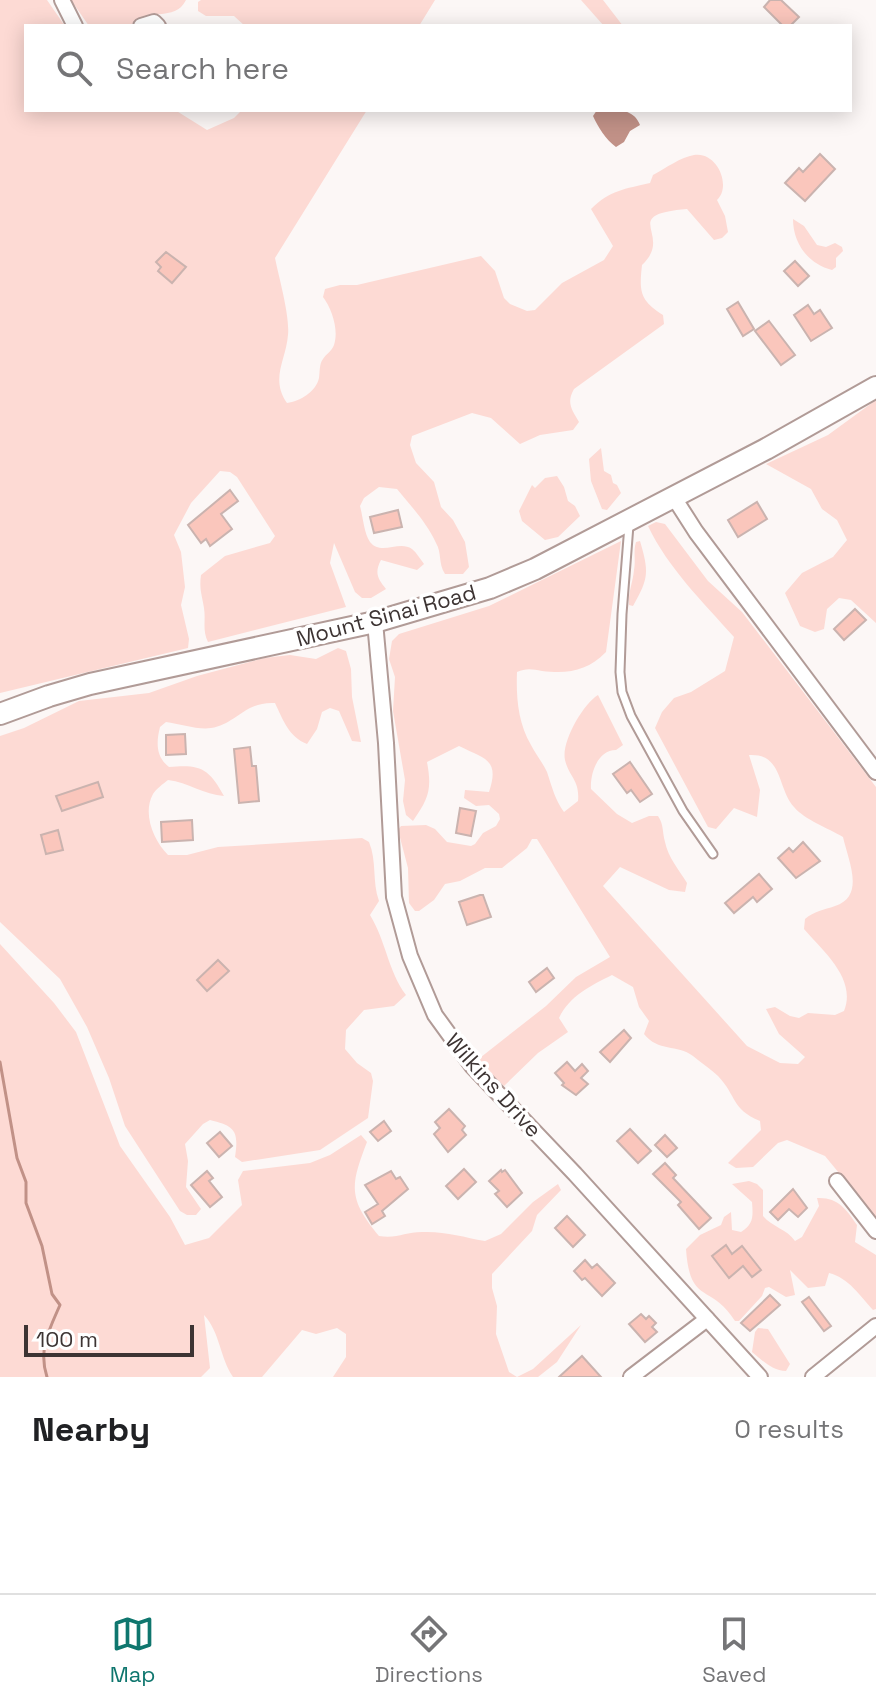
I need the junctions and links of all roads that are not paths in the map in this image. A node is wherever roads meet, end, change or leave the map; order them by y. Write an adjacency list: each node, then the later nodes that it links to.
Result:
1 (62, 0): 2 (street)
2 (74, 24)
3 (876, 387): 4 (street, Mount Sinai Road)
4 (673, 496): 5 (street, Mount Sinai Road); 8 (street)
5 (629, 519): 6 (street, Mount Sinai Road); 9 (lane)
6 (375, 622): 7 (street, Mount Sinai Road); 12 (street, Wilkins Drive)
7 (0, 714)
8 (876, 772)
9 (713, 854)
10 (837, 1181): 11 (street)
11 (876, 1231)
12 (707, 1319): 14 (street); 15 (street, Wilkins Drive)
13 (876, 1326): 16 (street)
14 (631, 1377)
15 (760, 1377)
16 (813, 1377)

